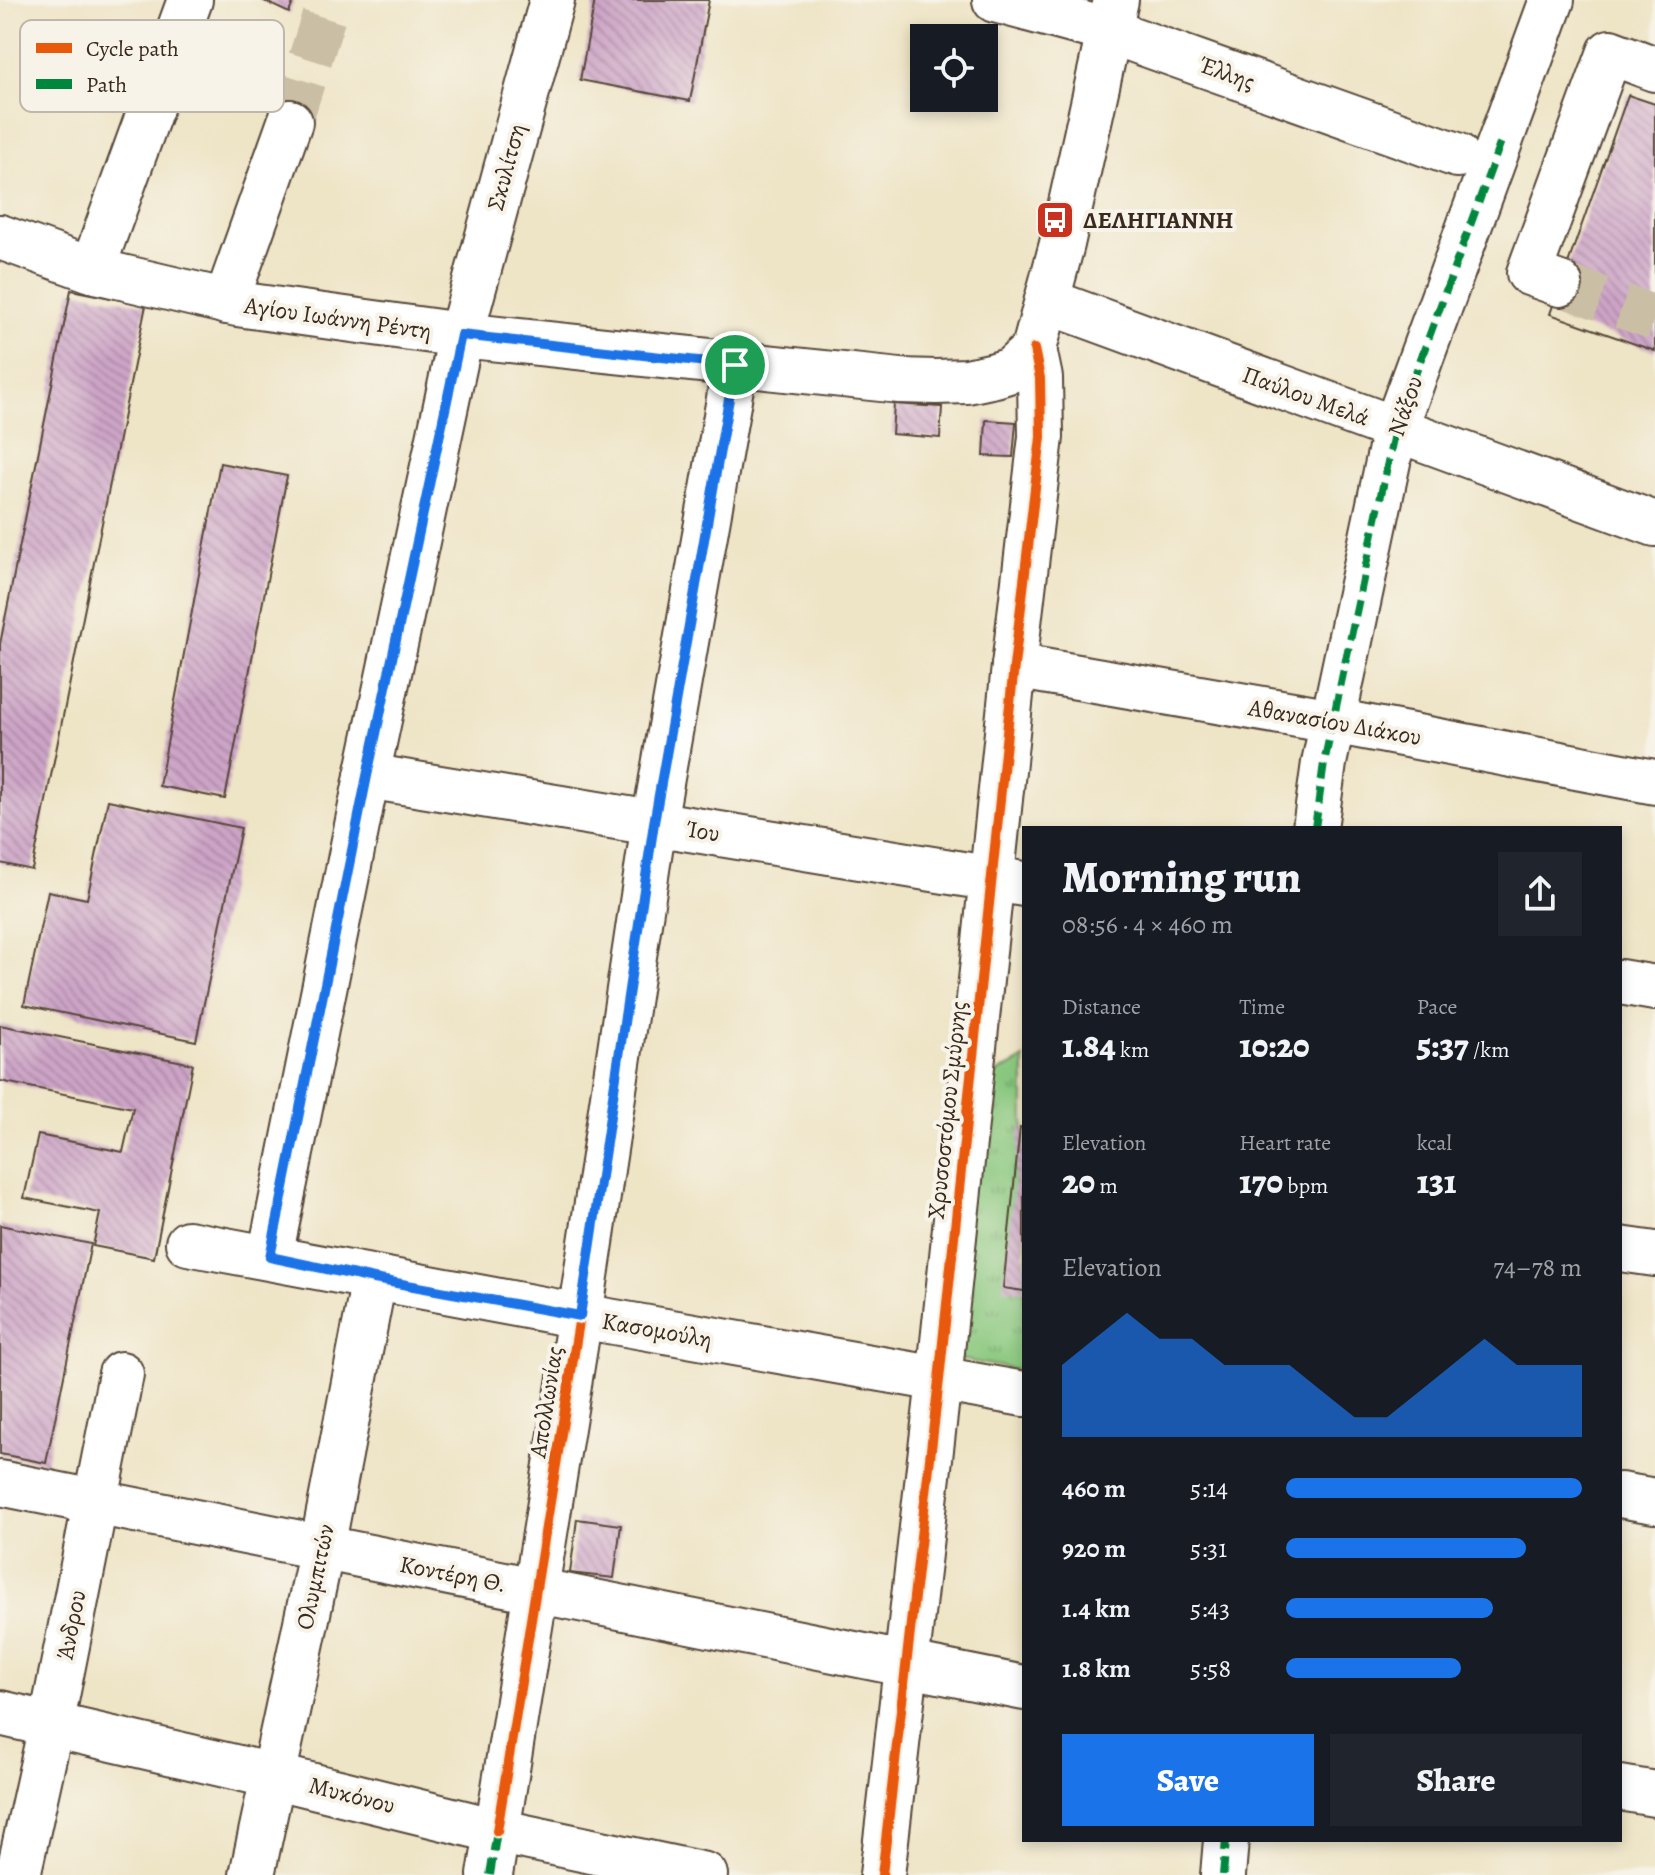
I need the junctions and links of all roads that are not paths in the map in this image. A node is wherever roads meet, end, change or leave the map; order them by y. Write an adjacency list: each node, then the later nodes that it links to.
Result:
1 (190, 0): 6 (street)
2 (552, 0): 16 (street, Σκυλίτση)
3 (995, 0): 5 (street, Έλλης)
4 (1552, 0): 19 (street, Νάξου)
5 (1113, 16): 10 (street, Έλλης); 14 (street)
6 (183, 20)
7 (1655, 69): 13 (street)
8 (149, 112): 12 (street)
9 (290, 122): 15 (street)
10 (1457, 155)
11 (0, 237): 12 (street, Αγίου Ιωάννη Ρέντη)
12 (92, 270): 15 (street, Αγίου Ιωάννη Ρέντη)
13 (1560, 284)
14 (1047, 301): 17 (street); 19 (street, Παύλου Μελά)
15 (226, 302): 16 (street, Αγίου Ιωάννη Ρέντη)
16 (461, 335): 18 (street, Αγίου Ιωάννη Ρέντη); 23 (street, Σκυλίτση)
17 (1034, 349): 18 (street, Αγίου Ιωάννη Ρέντη); 21 (street, Χρυσοστόμου Σμύρνης)
18 (735, 365): 25 (street, Απολλωνίας)
19 (1395, 429): 20 (street, Παύλου Μελά); 22 (street, Νάξου)
20 (1655, 524)
21 (1014, 666): 22 (street, Αθανασίου Διάκου); 27 (street, Χρυσοστόμου Σμύρνης)
22 (1333, 721): 24 (street, Αθανασίου Διάκου); 26 (street, Νάξου)
23 (367, 776): 25 (street, Ίου); 33 (street, Σκυλίτση)
24 (1655, 782)
25 (654, 823): 27 (street, Ίου); 35 (street, Απολλωνίας)
26 (1315, 826)
27 (1008, 882): 37 (street, Χρυσοστόμου Σμύρνης)
28 (1622, 982): 29 (street)
29 (1655, 988)
30 (188, 1243): 33 (street, Κασομούλη)
31 (1622, 1249): 32 (street)
32 (1655, 1254)
33 (270, 1257): 34 (street, Κασομούλη)
34 (374, 1279): 35 (street, Κασομούλη); 43 (street, Ολυμπιτών)
35 (580, 1316): 37 (street, Κασομούλη); 44 (street, Απολλωνίας)
36 (121, 1374): 42 (street, Άνδρου)
37 (939, 1380): 38 (street, Κασομούλη); 45 (street, Χρυσοστόμου Σμύρνης)
38 (1022, 1394)
39 (0, 1483): 42 (street, Κοντέρη Θ.)
40 (1622, 1495): 41 (street)
41 (1655, 1501)
42 (96, 1502): 43 (street, Κοντέρη Θ.); 48 (street, Άνδρου)
43 (322, 1548): 44 (street, Κοντέρη Θ.); 49 (street, Ολυμπιτών)
44 (536, 1590): 45 (street, Κοντέρη Θ.); 52 (street, Απολλωνίας)
45 (906, 1665): 46 (street, Κοντέρη Θ.); 58 (street, Χρυσοστόμου Σμύρνης)
46 (1022, 1688)
47 (0, 1713): 48 (street, Μυκόνου)
48 (51, 1726): 49 (street, Μυκόνου); 54 (street, Άνδρου)
49 (273, 1776): 52 (street, Μυκόνου); 55 (street, Ολυμπιτών)
50 (1622, 1788): 51 (street)
51 (1655, 1794)
52 (497, 1831): 56 (street, Απολλωνίας); 57 (street, Μυκόνου)
53 (1226, 1842): 59 (street)
54 (18, 1875)
55 (252, 1875)
56 (490, 1875)
57 (705, 1875)
58 (882, 1875)
59 (1223, 1875)

